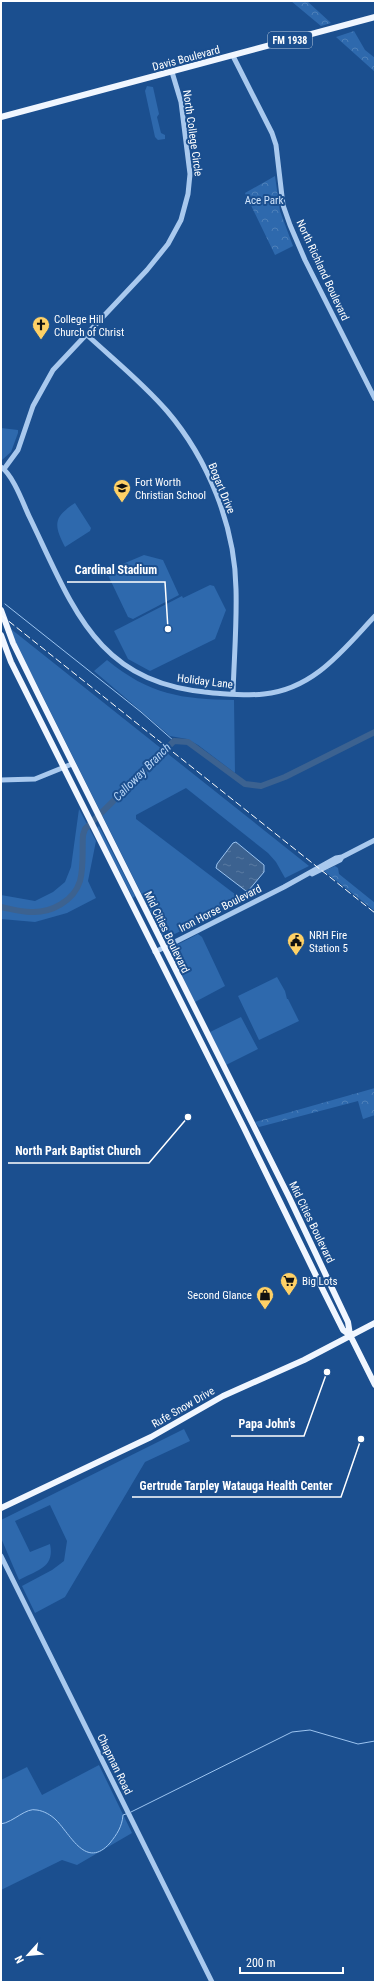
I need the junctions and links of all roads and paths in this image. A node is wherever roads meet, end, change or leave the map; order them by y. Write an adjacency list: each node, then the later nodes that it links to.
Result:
1 (375, 17): 2 (main road, Davis Boulevard / FM 1938)
2 (232, 56): 3 (main road, Davis Boulevard / FM 1938); 6 (street, North Richland Boulevard)
3 (172, 72): 4 (main road, Davis Boulevard / FM 1938); 5 (street, North College Circle)
4 (1, 118)
5 (86, 334): 7 (street, North College Circle); 11 (street, Bogart Drive)
6 (375, 399)
7 (2, 468): 11 (street, Holiday Lane)
8 (1, 610): 12 (main road, Mid Cities Boulevard)
9 (375, 616): 11 (street, Holiday Lane)
10 (1, 635): 13 (main road, Mid Cities Boulevard)
11 (233, 694)
12 (72, 764): 13 (street); 16 (main road, Mid Cities Boulevard)
13 (64, 768): 14 (street); 17 (main road, Mid Cities Boulevard)
14 (1, 780)
15 (375, 840): 16 (street, Iron Horse Boulevard)
16 (163, 948): 17 (street, Iron Horse Boulevard); 18 (main road, Mid Cities Boulevard)
17 (156, 952): 19 (main road, Mid Cities Boulevard)
18 (243, 1106): 19 (main road); 21 (main road, Mid Cities Boulevard)
19 (235, 1111): 21 (main road, Mid Cities Boulevard)
20 (375, 1323): 21 (main road, Rufe Snow Drive)
21 (350, 1335): 22 (main road); 23 (main road, Rufe Snow Drive)
22 (375, 1385)
23 (1, 1508)
24 (1, 1556): 25 (street, Chapman Road)
25 (212, 1982)

